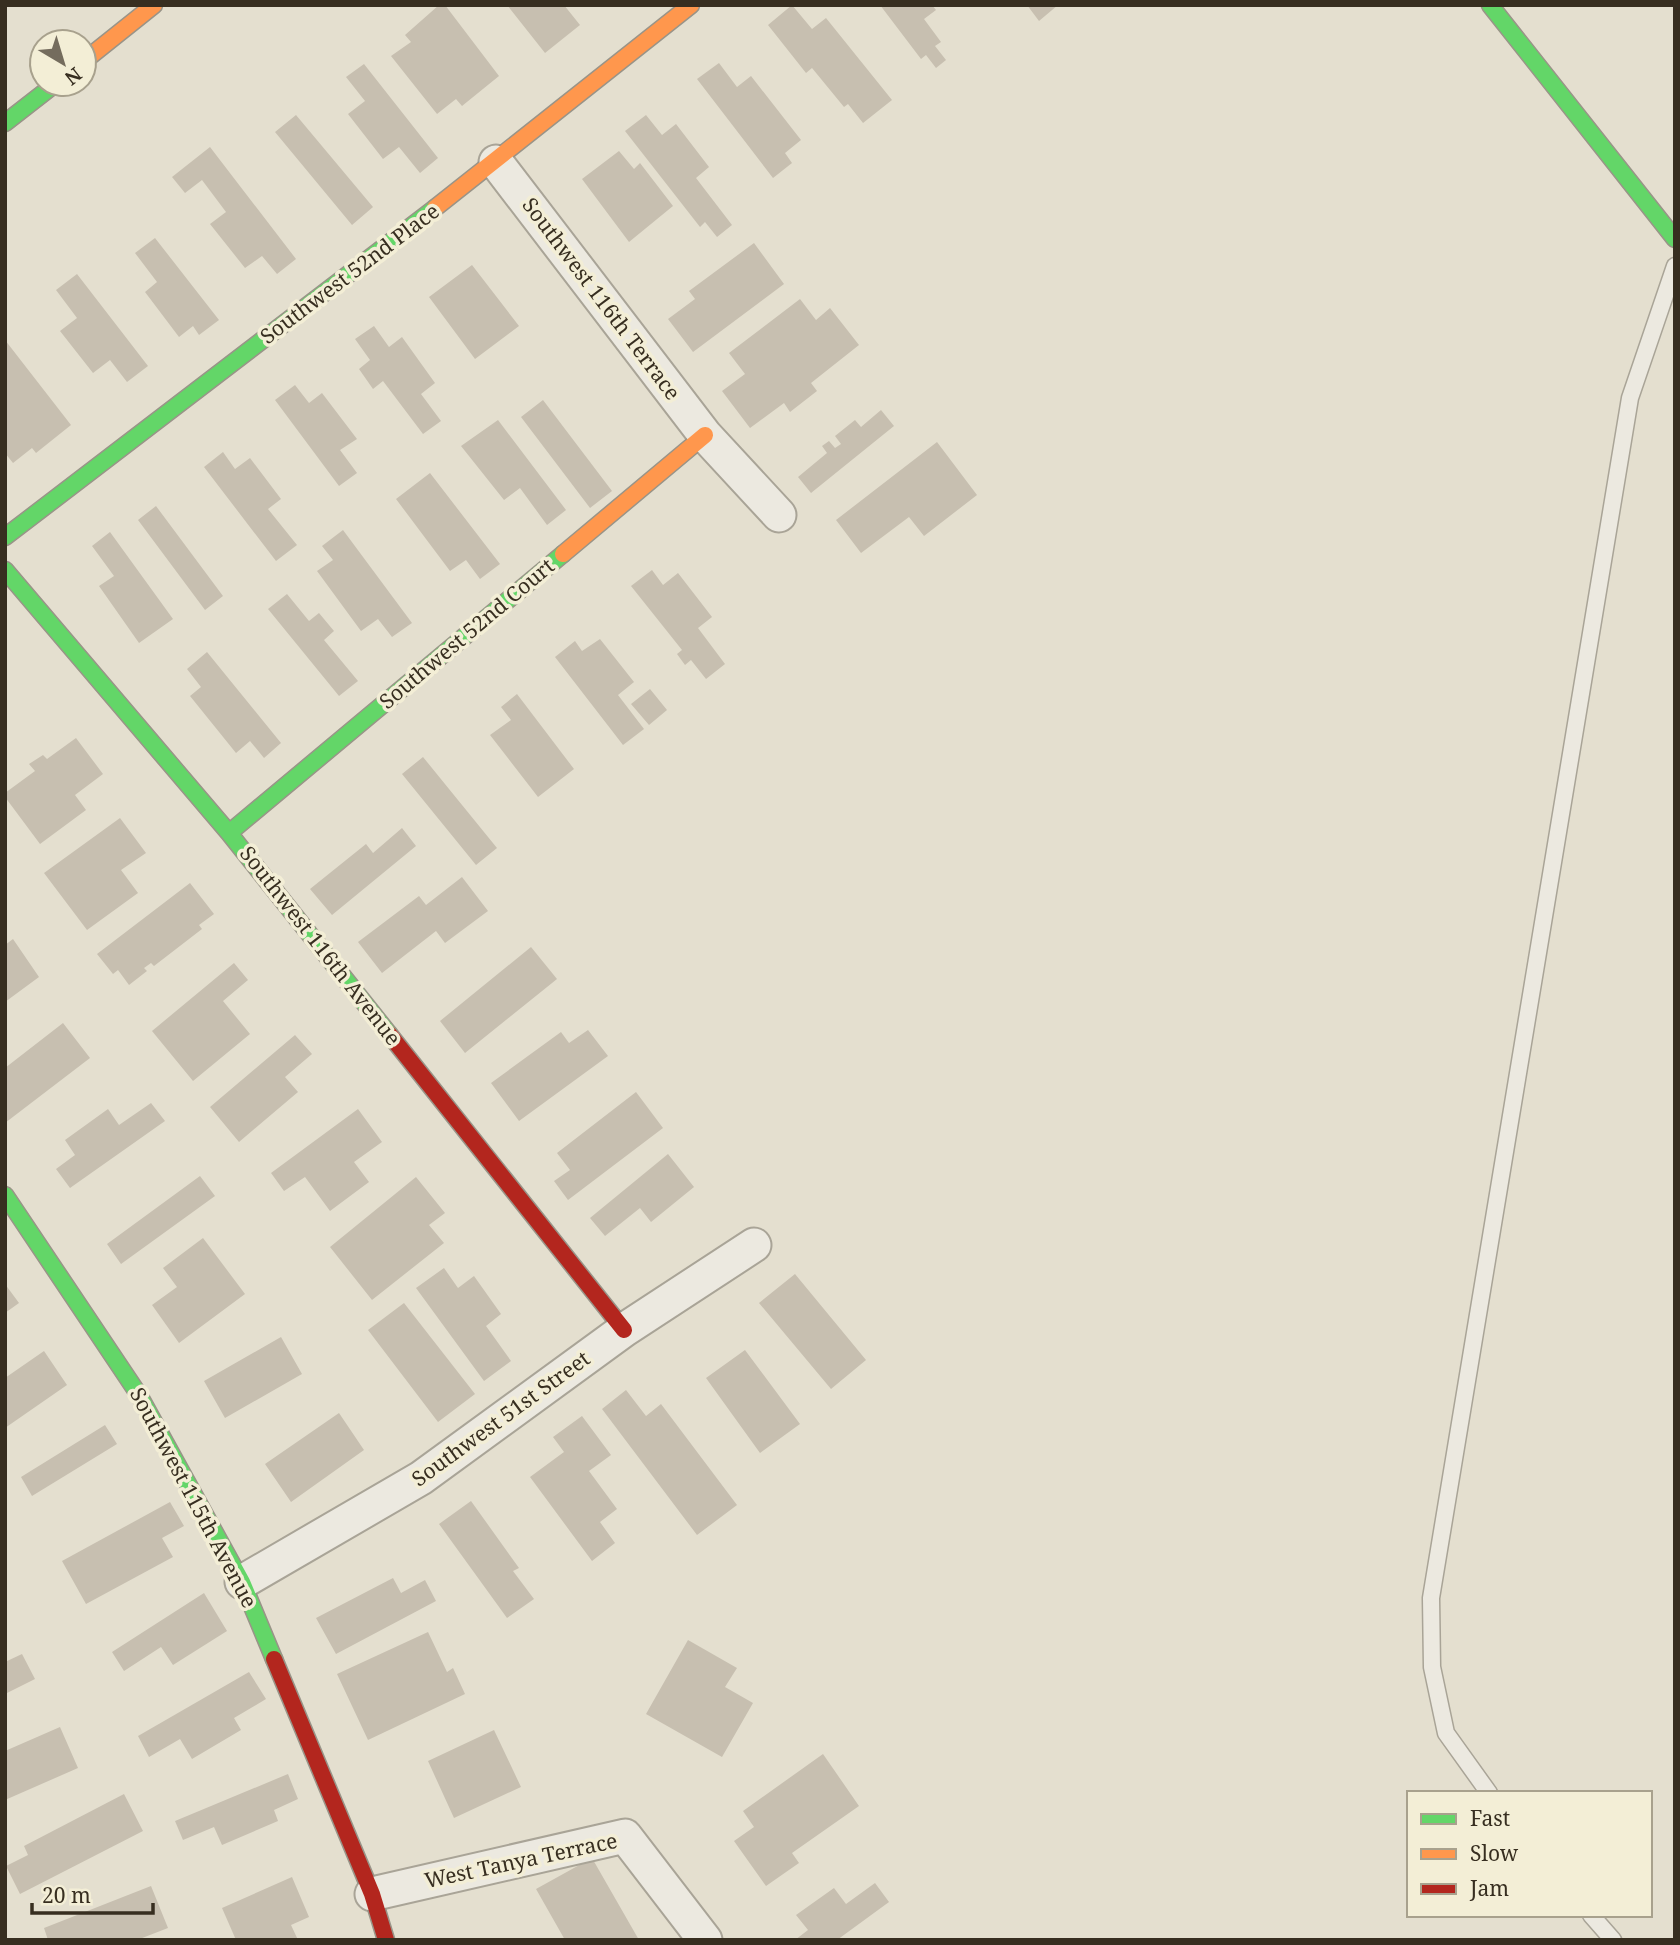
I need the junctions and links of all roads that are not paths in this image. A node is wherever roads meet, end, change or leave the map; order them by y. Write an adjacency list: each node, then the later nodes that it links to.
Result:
1 (154, 5): 4 (street)
2 (691, 5): 7 (street, Southwest 52nd Place)
3 (1490, 5): 8 (street)
4 (98, 50)
5 (37, 98): 6 (street)
6 (5, 123)
7 (496, 162): 10 (street, Southwest 116th Terrace); 12 (street, Southwest 52nd Place)
8 (1675, 239)
9 (1675, 266): 19 (lane)
10 (705, 435): 11 (street, Southwest 116th Terrace); 14 (street, Southwest 52nd Court)
11 (779, 516)
12 (5, 537)
13 (5, 570): 14 (street, Southwest 116th Avenue)
14 (229, 832): 17 (street, Southwest 116th Avenue)
15 (5, 1195): 18 (street, Southwest 115th Avenue)
16 (754, 1245): 17 (street, Southwest 51st Street)
17 (624, 1330): 18 (street, Southwest 51st Street)
18 (242, 1582): 20 (street, Southwest 115th Avenue)
19 (1488, 1791)
20 (372, 1894): 22 (street, Southwest 115th Avenue); 23 (street, West Tanya Terrace)
21 (1593, 1917): 24 (lane)
22 (386, 1940)
23 (705, 1940)
24 (1613, 1940)

